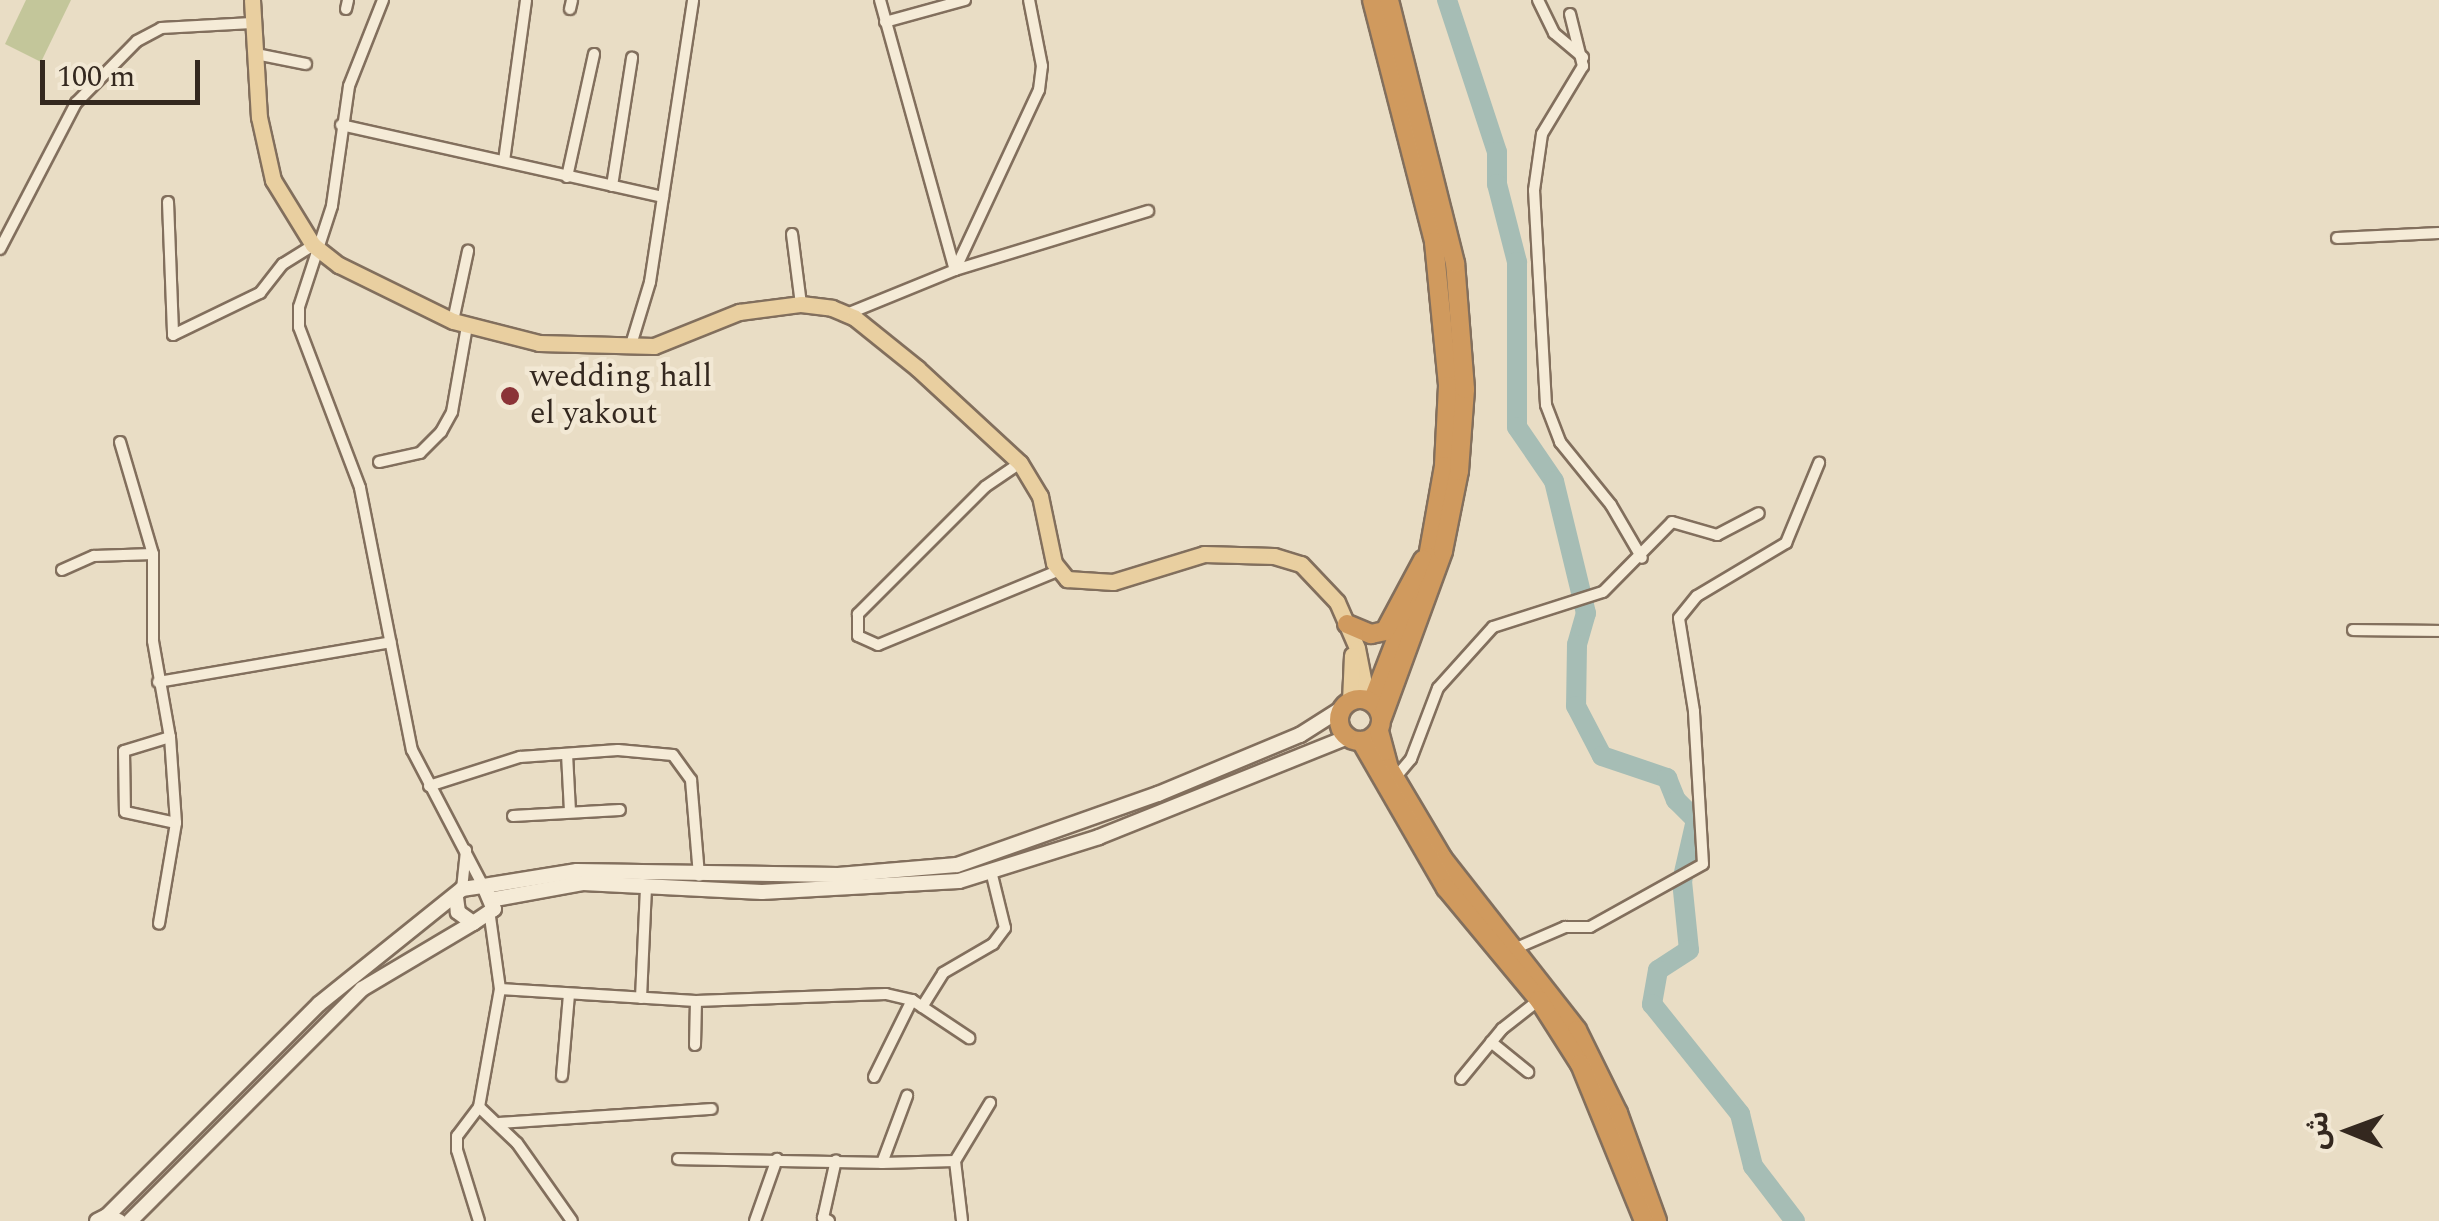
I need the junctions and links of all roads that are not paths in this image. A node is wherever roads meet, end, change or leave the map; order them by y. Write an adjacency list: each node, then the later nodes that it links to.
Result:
1 (252, 0): 13 (main road)
2 (383, 0): 19 (street)
3 (526, 0): 20 (street)
4 (880, 0): 12 (street)
5 (965, 0): 12 (street)
6 (1029, 0): 32 (street)
7 (1372, 0): 43 (highway)
8 (1389, 0): 52 (highway)
9 (1538, 0): 17 (street)
10 (694, 2): 23 (street)
11 (1570, 14): 17 (street)
12 (885, 22): 32 (street)
13 (252, 23): 14 (main road); 30 (street)
14 (256, 54): 18 (street); 29 (main road)
15 (594, 54): 21 (street)
16 (632, 58): 22 (street)
17 (1583, 58): 44 (street)
18 (306, 64)
19 (342, 125): 20 (street); 29 (street)
20 (504, 161): 21 (street)
21 (568, 176): 22 (street)
22 (612, 186): 23 (street)
23 (664, 198): 36 (street)
24 (168, 202): 29 (street)
25 (1148, 211): 32 (street)
26 (2439, 233): 28 (street)
27 (792, 234): 33 (street)
28 (2338, 238)
29 (315, 246): 35 (main road); 50 (street)
30 (0, 250)
31 (468, 251): 35 (street)
32 (955, 270): 34 (street)
33 (802, 304): 34 (main road); 36 (main road)
34 (846, 315): 39 (main road)
35 (460, 323): 36 (main road); 38 (street)
36 (630, 349)
37 (120, 442): 42 (street)
38 (379, 462)
39 (1020, 462): 46 (main road); 46 (street)
40 (1818, 464): 73 (street)
41 (1759, 513): 44 (street)
42 (153, 554): 45 (street); 51 (street)
43 (1428, 557): 47 (highway); 52 (highway)
44 (1642, 558): 56 (street)
45 (62, 570)
46 (1060, 570): 47 (main road)
47 (1349, 630): 52 (main road)
48 (2353, 630): 49 (street)
49 (2439, 631)
50 (391, 642): 51 (street); 57 (street)
51 (158, 682): 53 (street)
52 (1365, 710): 54 (highway); 54 (highway); 56 (highway); 63 (main road)
53 (170, 737): 61 (street); 61 (street)
54 (1354, 739): 64 (main road); 78 (highway)
55 (567, 754): 57 (street); 59 (street); 65 (street)
56 (1395, 778): 73 (highway)
57 (429, 786): 62 (street)
58 (620, 810): 59 (street)
59 (570, 812): 60 (street)
60 (514, 816)
61 (176, 823): 72 (street)
62 (466, 844): 66 (street); 68 (street)
63 (996, 856): 64 (main road); 65 (main road)
64 (997, 873): 67 (main road); 80 (street)
65 (699, 876): 66 (main road)
66 (484, 886): 68 (main road); 69 (main road)
67 (646, 887): 69 (main road); 76 (street)
68 (459, 893): 71 (main road); 98 (main road)
69 (495, 899): 70 (main road)
70 (490, 917): 71 (main road); 74 (street)
71 (472, 923): 99 (main road)
72 (159, 924)
73 (1514, 949): 106 (highway)
74 (500, 989): 75 (street); 90 (street)
75 (569, 994): 76 (street); 85 (street)
76 (641, 998): 79 (street)
77 (912, 1000): 79 (street); 80 (street); 86 (street)
78 (1539, 1000): 82 (street); 105 (highway)
79 (696, 1001): 83 (street)
80 (922, 1007): 81 (street)
81 (969, 1038)
82 (1490, 1042): 84 (street); 87 (street)
83 (695, 1044)
84 (1528, 1072)
85 (562, 1076)
86 (874, 1077)
87 (1460, 1079)
88 (907, 1096): 97 (street)
89 (990, 1103): 96 (street)
90 (479, 1108): 92 (street); 100 (street)
91 (712, 1109): 92 (street)
92 (500, 1123): 101 (street)
93 (678, 1159): 94 (street)
94 (777, 1159): 95 (street); 102 (street)
95 (836, 1160): 97 (street); 103 (street)
96 (955, 1161): 97 (street); 104 (street)
97 (882, 1163)
98 (108, 1219)
99 (130, 1221)
100 (479, 1221)
101 (572, 1221)
102 (754, 1221)
103 (829, 1221)
104 (962, 1221)
105 (1644, 1221)
106 (1657, 1221)

